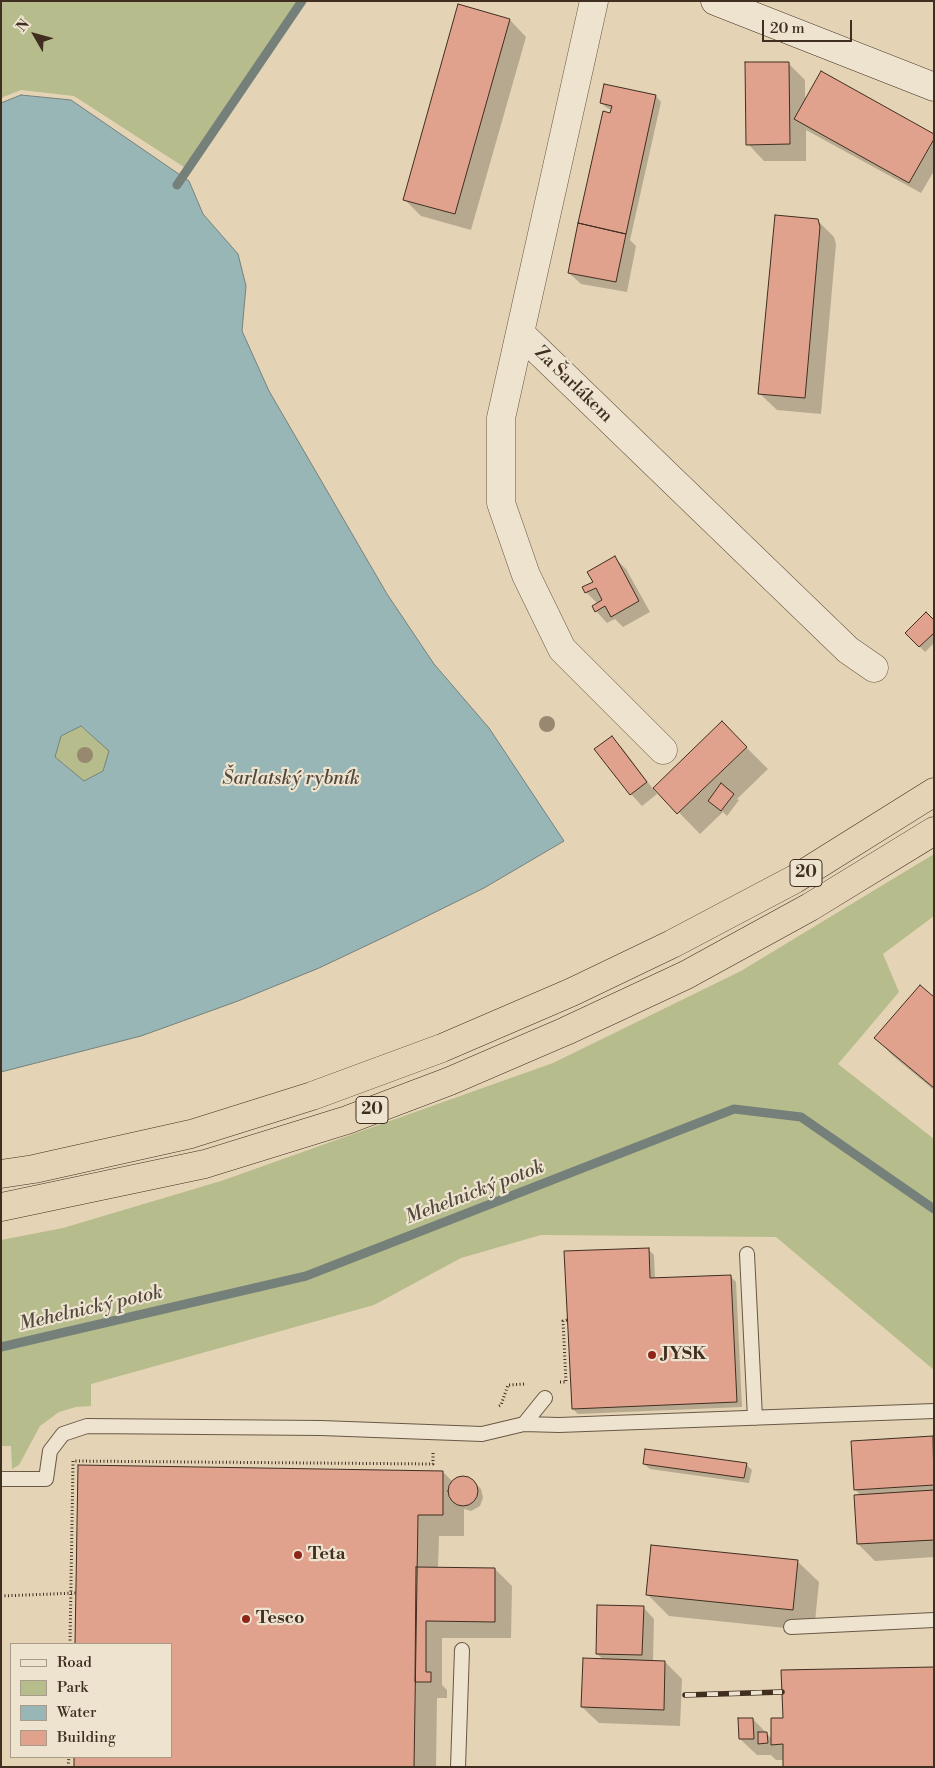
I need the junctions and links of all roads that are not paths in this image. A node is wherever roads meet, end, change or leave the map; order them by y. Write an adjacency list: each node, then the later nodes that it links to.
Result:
1 (594, 1): 4 (street, Za Šarlákem)
2 (715, 1): 3 (street)
3 (934, 87)
4 (521, 334): 5 (street, Za Šarlákem); 6 (street)
5 (874, 668)
6 (663, 750)
7 (934, 792): 9 (highway, 20)
8 (934, 831): 10 (highway, 20)
9 (1, 1174)
10 (1, 1207)
11 (747, 1254): 14 (lane)
12 (546, 1398): 15 (lane)
13 (934, 1412): 14 (lane)
14 (755, 1418): 15 (lane)
15 (524, 1424): 16 (lane)
16 (1, 1479)
17 (934, 1620): 18 (lane)
18 (791, 1627)
19 (462, 1650): 20 (lane)
20 (458, 1767)

